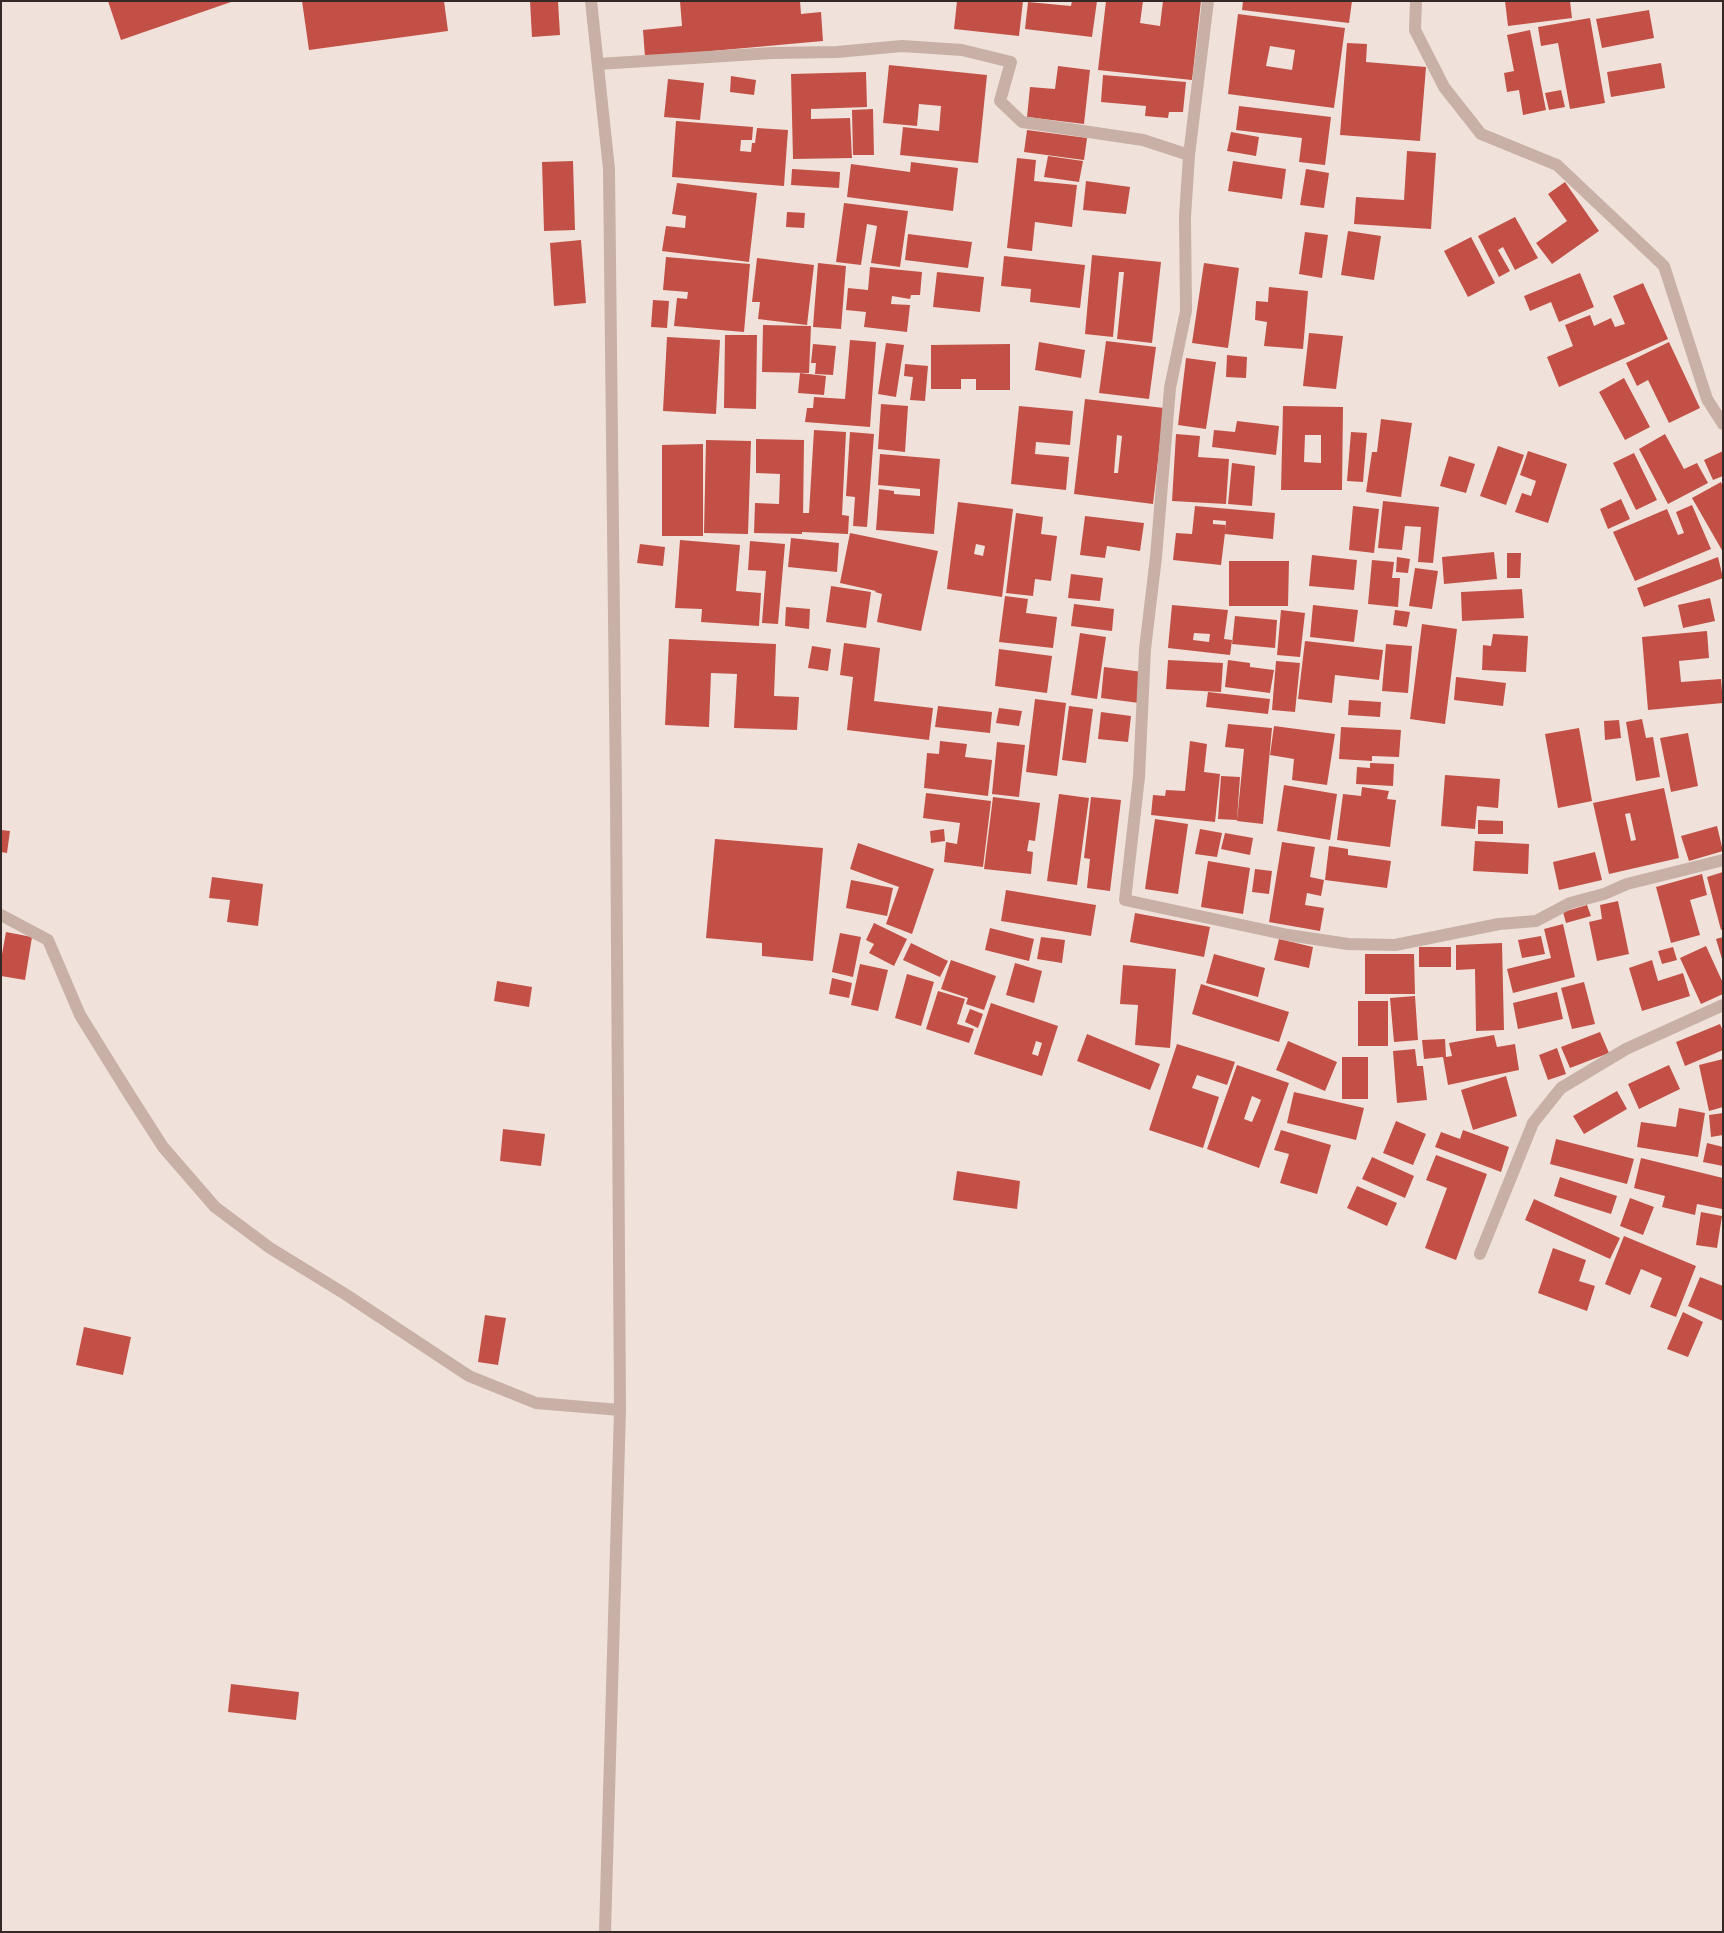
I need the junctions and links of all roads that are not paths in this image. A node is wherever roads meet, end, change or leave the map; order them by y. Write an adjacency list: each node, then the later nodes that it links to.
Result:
1 (591, 1): 4 (street)
2 (1208, 1): 5 (street)
3 (1416, 1): 6 (street)
4 (598, 64): 5 (street); 11 (street)
5 (1189, 155): 7 (street)
6 (1723, 424)
7 (1723, 860)
8 (1, 915): 11 (street)
9 (1723, 1005): 10 (street)
10 (1480, 1254)
11 (620, 1410): 12 (street)
12 (605, 1932)

